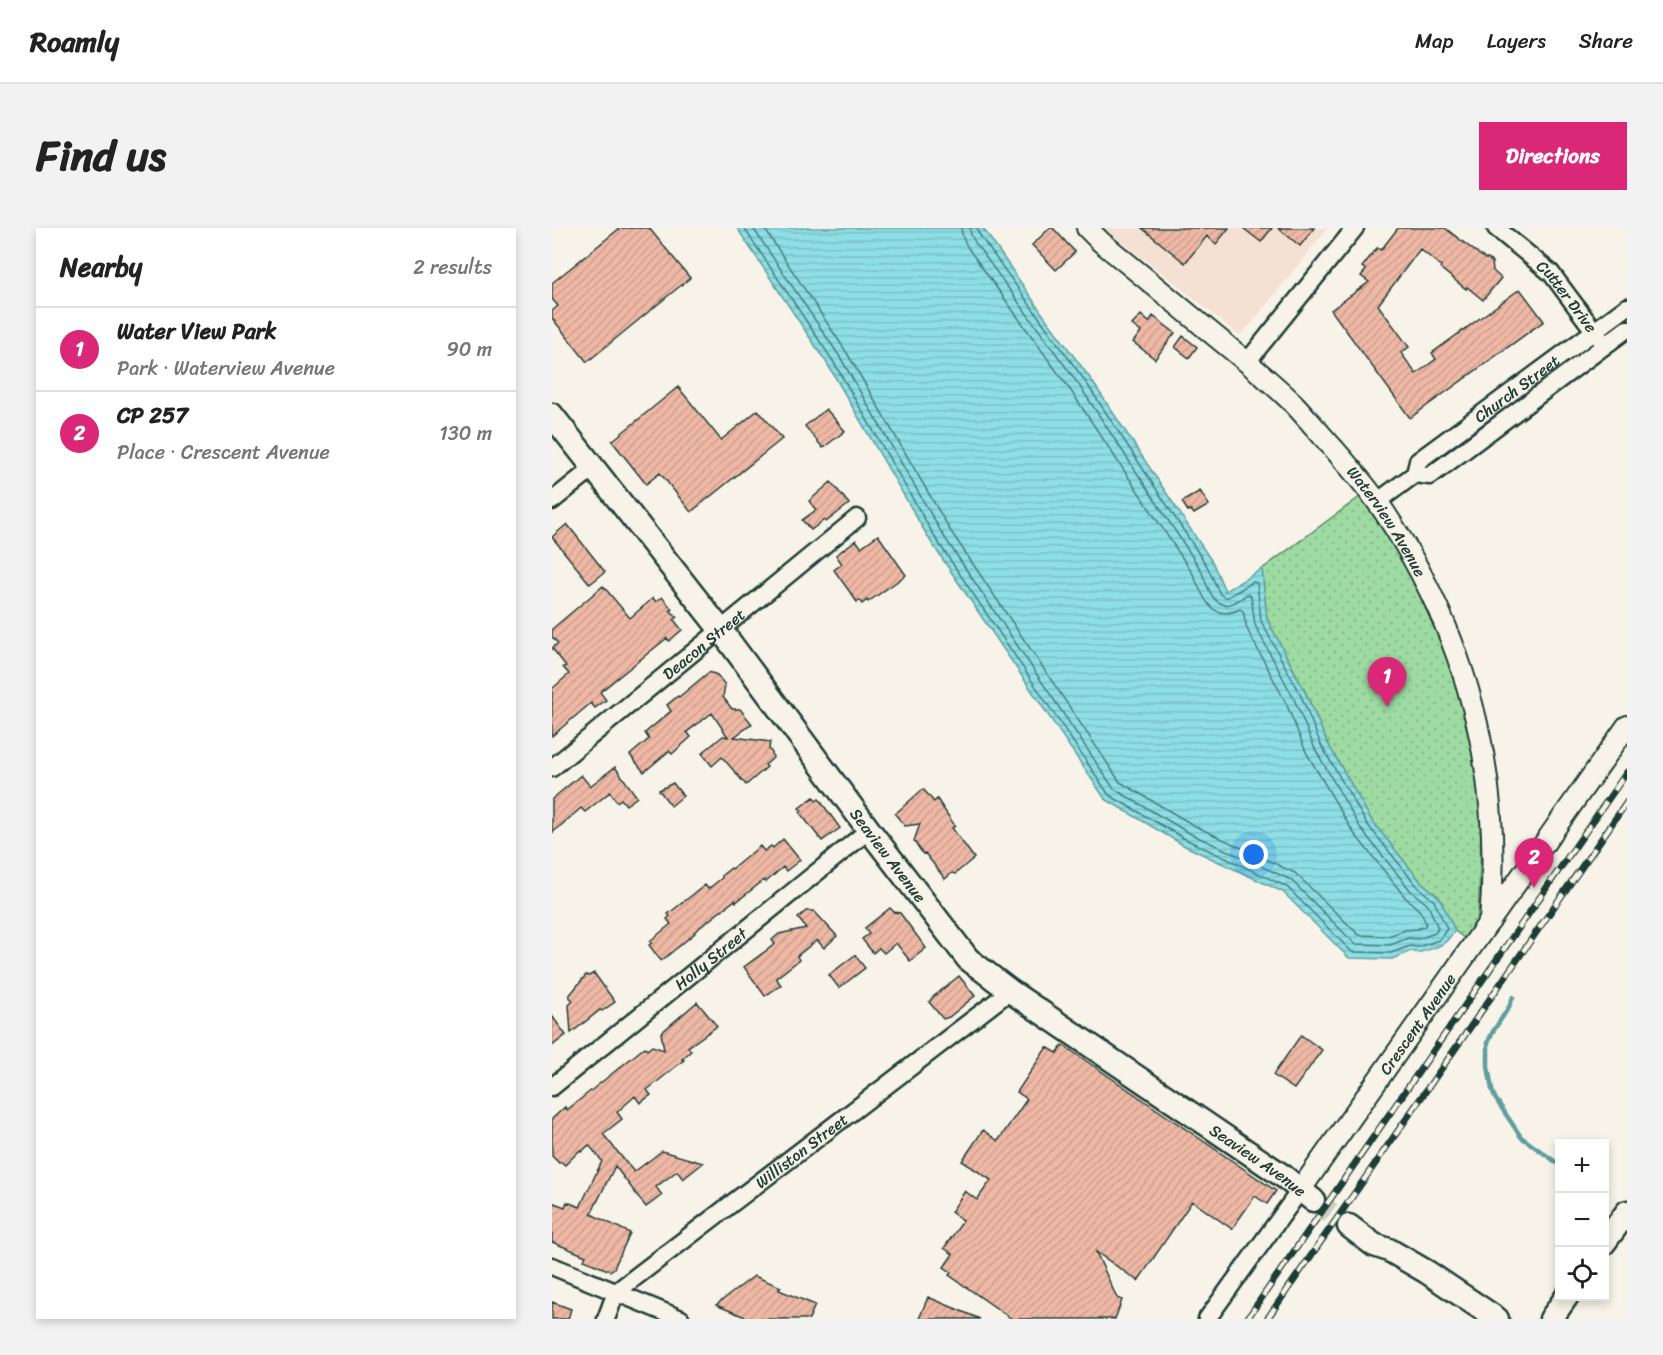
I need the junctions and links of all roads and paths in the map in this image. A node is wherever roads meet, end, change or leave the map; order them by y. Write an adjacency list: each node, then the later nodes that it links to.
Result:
1 (1086, 228): 8 (street, Waterview Avenue)
2 (1355, 228): 8 (street)
3 (1496, 228): 6 (street, Cutter Drive)
4 (1627, 307): 6 (street, Church Street)
5 (1627, 329): 7 (street, Church Street)
6 (1594, 332): 7 (street, Cutter Drive); 11 (street, Church Street)
7 (1605, 346): 11 (street, Church Street)
8 (1247, 362): 13 (street, Waterview Avenue)
9 (552, 415): 10 (main road, Seaview Avenue)
10 (593, 468): 12 (street); 15 (main road, Seaview Avenue)
11 (1415, 474): 13 (street, Church Street)
12 (552, 501)
13 (1377, 502): 19 (street, Waterview Avenue)
14 (857, 518): 15 (street, Deacon Street)
15 (720, 629): 17 (street, Deacon Street); 18 (main road, Seaview Avenue)
16 (1627, 726): 19 (street, Crescent Avenue)
17 (552, 768)
18 (869, 830): 20 (main road, Seaview Avenue); 21 (street, Holly Street)
19 (1490, 921): 22 (street, Crescent Avenue)
20 (1010, 991): 22 (main road, Seaview Avenue); 27 (street, Williston Street)
21 (552, 1087)
22 (1307, 1194): 31 (street, Crescent Avenue)
23 (1627, 1212): 25 (main road)
24 (1349, 1226): 32 (main road)
25 (1609, 1237)
26 (552, 1266): 27 (street)
27 (616, 1292): 29 (street); 30 (street)
28 (1564, 1301): 33 (main road)
29 (606, 1319)
30 (681, 1319)
31 (1208, 1319)
32 (1497, 1319)
33 (1551, 1319)

